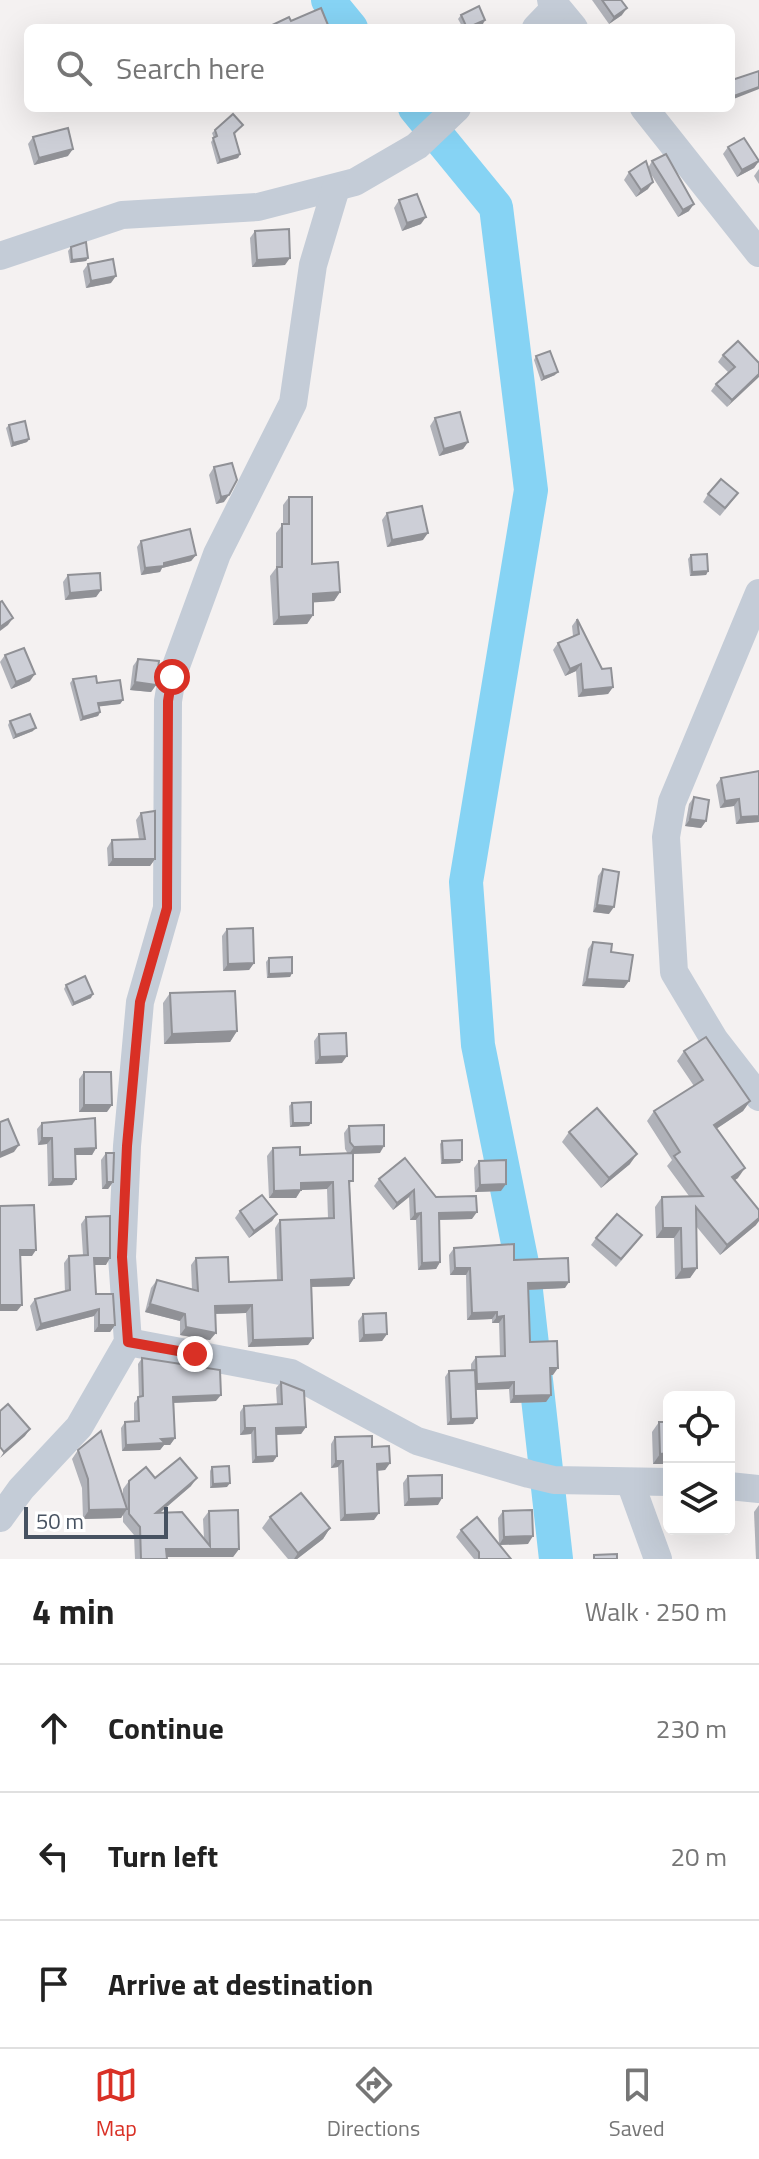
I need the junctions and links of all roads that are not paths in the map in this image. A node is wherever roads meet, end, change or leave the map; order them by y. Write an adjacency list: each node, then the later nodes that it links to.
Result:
1 (560, 12): 2 (street)
2 (542, 24)
3 (453, 112): 5 (street)
4 (647, 112): 6 (street)
5 (336, 188): 7 (street); 10 (street)
6 (759, 253)
7 (0, 256)
8 (759, 593): 9 (street)
9 (759, 1097)
10 (128, 1342): 11 (street); 15 (street)
11 (630, 1482): 12 (street); 16 (street)
12 (663, 1482)
13 (735, 1487): 14 (street)
14 (759, 1489)
15 (0, 1518)
16 (658, 1559)

